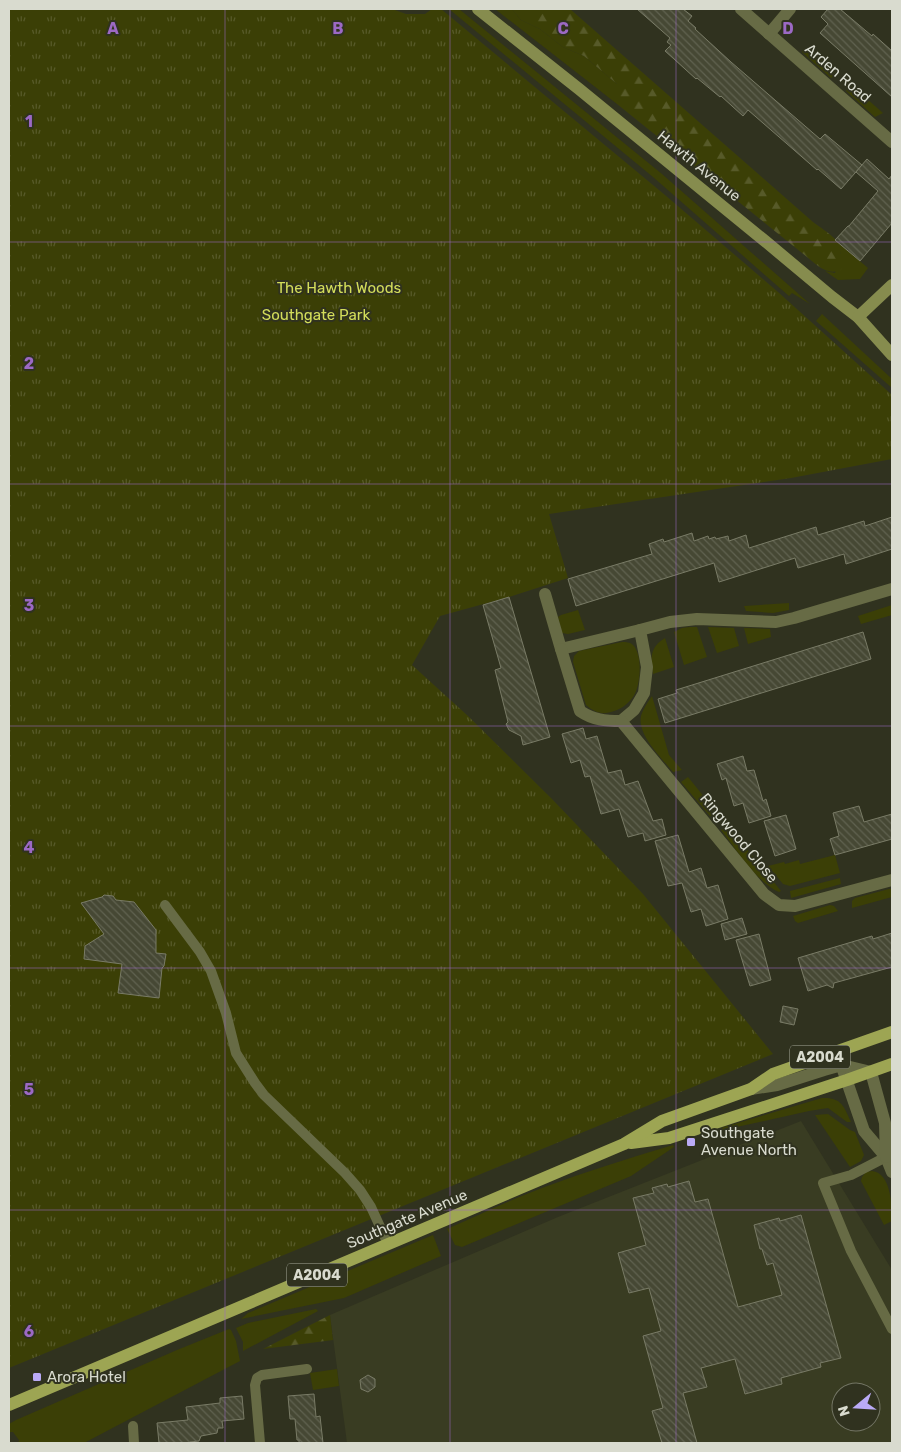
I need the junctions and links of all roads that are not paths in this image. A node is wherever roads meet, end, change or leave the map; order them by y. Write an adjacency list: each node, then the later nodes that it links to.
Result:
1 (478, 9): 7 (street, Hawth Avenue)
2 (741, 9): 4 (street, Arden Road)
3 (790, 9): 4 (street)
4 (769, 34): 5 (street, Arden Road)
5 (892, 142)
6 (892, 285): 7 (street)
7 (858, 317): 8 (street, Hawth Avenue)
8 (892, 355)
9 (892, 589): 11 (street)
10 (545, 594): 12 (street)
11 (640, 630): 12 (street); 13 (street)
12 (561, 649): 13 (street)
13 (621, 721): 14 (street, Ringwood Close)
14 (892, 880)
15 (165, 905): 26 (lane)
16 (892, 1032): 17 (main road, Southgate Avenue / A2004)
17 (836, 1052): 19 (street); 22 (main road, Southgate Avenue / A2004)
18 (892, 1064): 20 (main road, Southgate Avenue / A2004)
19 (842, 1066): 20 (street); 21 (street); 22 (street)
20 (871, 1072): 21 (main road, Southgate Avenue / A2004); 24 (street)
21 (847, 1080): 23 (main road, Southgate Avenue / A2004); 24 (street)
22 (751, 1089): 23 (main road, Southgate Avenue / A2004)
23 (624, 1144): 26 (main road, Southgate Avenue / A2004)
24 (886, 1157): 25 (street); 27 (lane)
25 (892, 1172)
26 (388, 1244): 29 (main road, Southgate Avenue / A2004)
27 (892, 1329)
28 (307, 1369): 32 (lane)
29 (9, 1405)
30 (133, 1426): 31 (lane)
31 (134, 1443)
32 (260, 1443)

